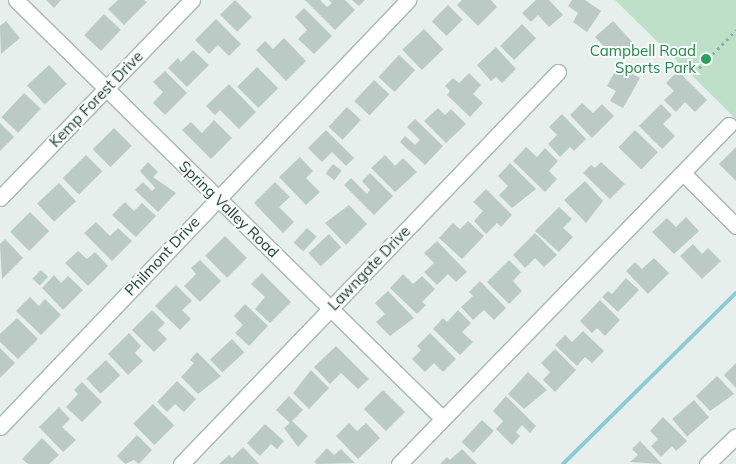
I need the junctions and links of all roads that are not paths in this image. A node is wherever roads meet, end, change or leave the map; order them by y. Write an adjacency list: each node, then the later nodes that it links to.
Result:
1 (16, 0): 5 (street, Spring Valley Road)
2 (192, 0): 5 (street, Kemp Forest Drive)
3 (408, 0): 8 (street, Philmont Drive)
4 (558, 72): 11 (street, Lawngate Drive)
5 (106, 88): 8 (street, Spring Valley Road); 9 (street, Kemp Forest Drive)
6 (729, 125): 7 (street)
7 (683, 173): 10 (street); 12 (street)
8 (217, 197): 11 (street, Spring Valley Road); 13 (street, Philmont Drive)
9 (0, 198)
10 (736, 226)
11 (330, 308): 12 (street, Spring Valley Road); 15 (street, Lawngate Drive)
12 (442, 418): 16 (street)
13 (0, 427)
14 (736, 436): 17 (street)
15 (181, 464)
16 (399, 464)
17 (707, 464)

